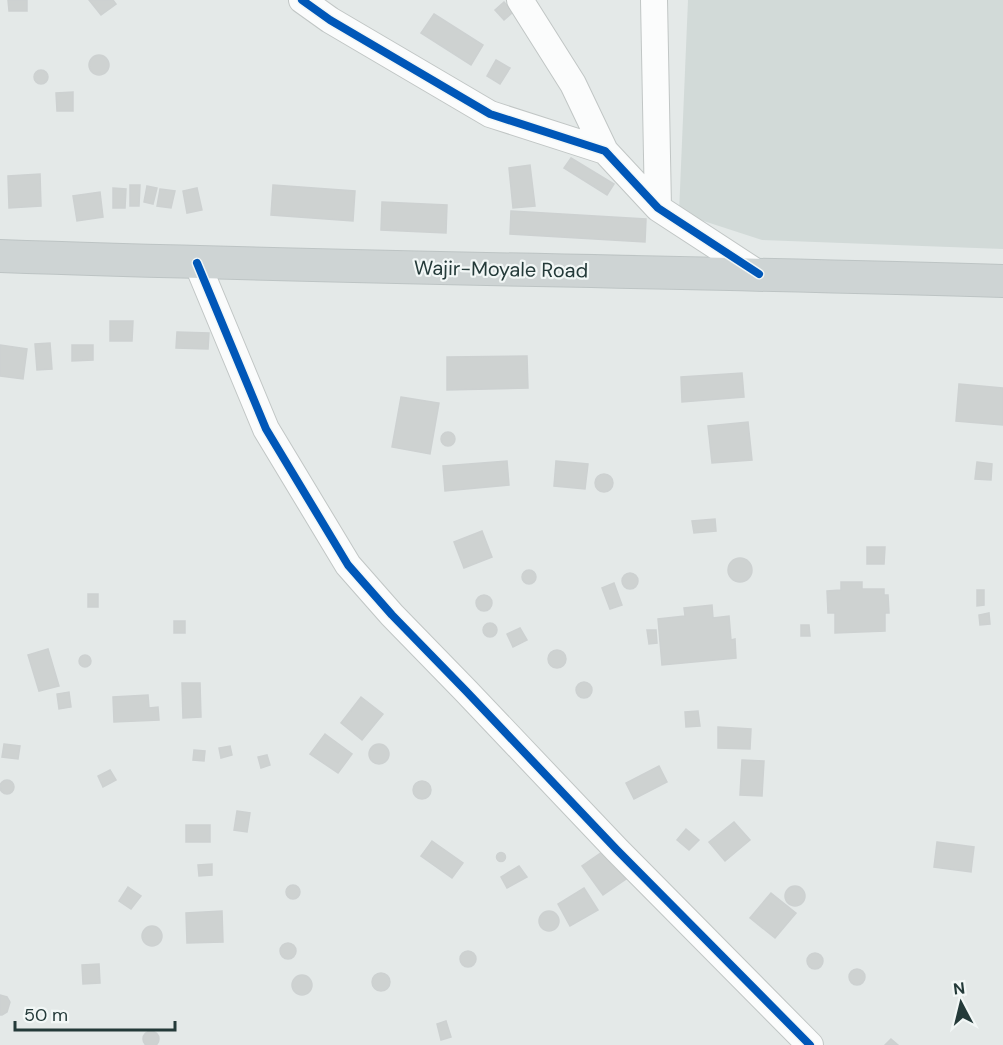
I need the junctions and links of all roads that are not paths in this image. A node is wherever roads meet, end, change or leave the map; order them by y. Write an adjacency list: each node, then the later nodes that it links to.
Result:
1 (302, 0): 4 (street)
2 (520, 0): 4 (street)
3 (654, 0): 5 (street)
4 (605, 151): 5 (street)
5 (658, 208): 8 (street)
6 (0, 256): 7 (main road, Wajir-Moyale Road)
7 (196, 263): 8 (main road, Wajir-Moyale Road); 10 (street)
8 (759, 274): 9 (main road, Wajir-Moyale Road)
9 (1003, 281)
10 (810, 1045)

